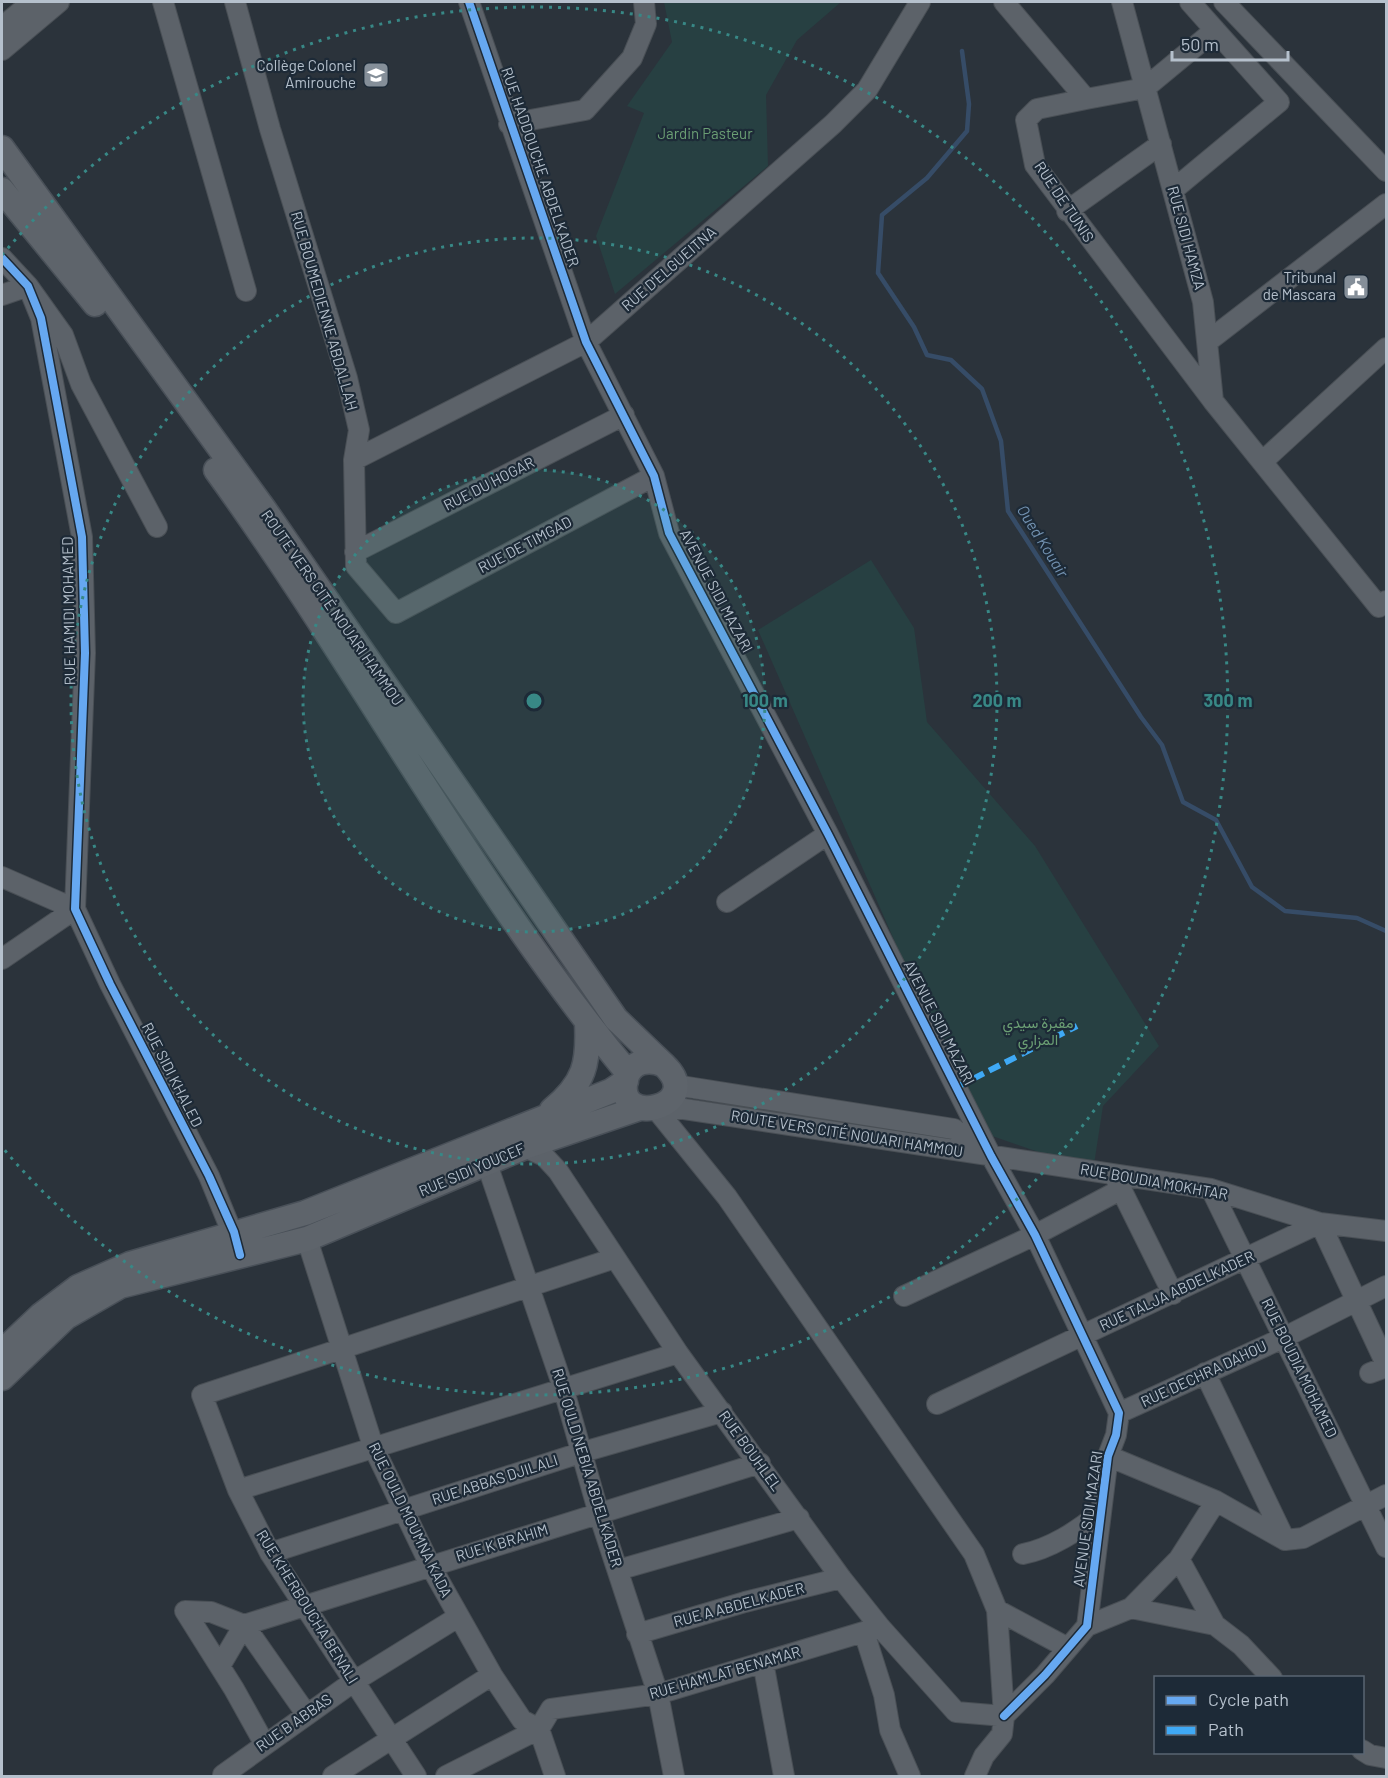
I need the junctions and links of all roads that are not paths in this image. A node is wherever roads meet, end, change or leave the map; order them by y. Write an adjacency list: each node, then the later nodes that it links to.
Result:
1 (32, 2): 12 (street)
2 (59, 2): 14 (street)
3 (163, 2): 27 (street)
4 (235, 2): 34 (street, RUE BOUMEDIENNE ABDALLAH)
5 (469, 2): 17 (street, RUE HADDOUCHE ABDELKADER)
6 (644, 2): 17 (street)
7 (920, 2): 29 (street, RUE D'ELGUEITNA)
8 (1004, 2): 16 (street)
9 (1122, 2): 15 (street, RUE SIDI HAMZA)
10 (1190, 2): 13 (street)
11 (1231, 4): 20 (street)
12 (2, 27)
13 (1215, 30): 15 (street); 22 (street)
14 (2, 50)
15 (1144, 88): 16 (street); 18 (street, RUE SIDI HAMZA)
16 (1086, 99): 24 (street, RUE DE TUNIS)
17 (509, 124): 29 (street, RUE HADDOUCHE ABDELKADER)
18 (1161, 144): 22 (street, RUE SIDI HAMZA); 24 (street)
19 (2, 148): 48 (main road, ROUTE VERS CITÉ NOUARI HAMMOU)
20 (1386, 171)
21 (2, 190): 46 (main road, ROUTE VERS CITÉ NOUARI HAMMOU)
22 (1173, 190): 30 (street, RUE SIDI HAMZA)
23 (1386, 204): 30 (street)
24 (1067, 211): 32 (street, RUE DE TUNIS)
25 (2, 258): 26 (street, RUE HAMIDI MOHAMED)
26 (28, 286): 28 (street); 37 (street); 44 (street, RUE HAMIDI MOHAMED)
27 (246, 291)
28 (2, 295)
29 (586, 342): 33 (street, AVENUE SIDI MAZARI); 34 (street, RUE D'ELGUEITNA)
30 (1207, 342): 32 (street, RUE SIDI HAMZA)
31 (1386, 348): 35 (street)
32 (1213, 401): 35 (street)
33 (624, 415): 36 (street, AVENUE SIDI MAZARI); 38 (street, RUE DU HOGAR)
34 (354, 460): 38 (street, RUE BOUMEDIENNE ABDALLAH)
35 (1263, 461): 39 (street)
36 (654, 476): 40 (street, RUE DE TIMGAD); 41 (street, AVENUE SIDI MAZARI)
37 (157, 527)
38 (355, 552): 40 (street, RUE BOUMEDIENNE ABDALLAH)
39 (1386, 601)
40 (396, 613)
41 (828, 834): 43 (street); 51 (street, AVENUE SIDI MAZARI)
42 (2, 877): 44 (street)
43 (727, 902)
44 (75, 909): 45 (street); 57 (street, RUE SIDI KHALED)
45 (2, 959)
46 (587, 1023): 47 (main road, ROUTE VERS CITÉ NOUARI HAMMOU); 49 (main road)
47 (627, 1077): 48 (main road, ROUTE VERS CITÉ NOUARI HAMMOU); 48 (main road); 49 (main road)
48 (660, 1094): 50 (main road, RUE SIDI YOUCEF); 51 (street, ROUTE VERS CITÉ NOUARI HAMMOU); 102 (street)
49 (538, 1120): 57 (main road)
50 (525, 1148): 52 (main road, RUE SIDI YOUCEF); 61 (street, RUE BOUHLEL)
51 (991, 1156): 53 (street, RUE BOUDIA MOKHTAR); 58 (street, AVENUE SIDI MAZARI)
52 (487, 1164): 59 (main road, RUE SIDI YOUCEF); 63 (street, RUE OULD NEBIA ABDELKADER)
53 (1117, 1182): 54 (street, RUE BOUDIA MOKHTAR); 58 (street); 65 (street)
54 (1211, 1189): 55 (street, RUE BOUDIA MOKHTAR); 62 (street, RUE BOUDIA MOHAMED)
55 (1320, 1223): 56 (street, RUE BOUDIA MOKHTAR); 62 (street, RUE TALJA ABDELKADER); 67 (street)
56 (1386, 1231)
57 (234, 1232): 60 (street, RUE SIDI KHALED); 71 (main road)
58 (1035, 1235): 66 (street); 68 (street, AVENUE SIDI MAZARI)
59 (307, 1239): 60 (main road, RUE SIDI YOUCEF); 70 (street, RUE OULD MOUMNA KADA)
60 (240, 1256): 75 (main road, RUE SIDI YOUCEF)
61 (615, 1258): 63 (street); 72 (street, RUE BOUHLEL)
62 (1246, 1260): 65 (street, RUE TALJA ABDELKADER); 69 (street, RUE BOUDIA MOHAMED)
63 (529, 1285): 70 (street); 76 (street, RUE OULD NEBIA ABDELKADER)
64 (1386, 1286): 67 (street, RUE DECHRA DAHOU)
65 (1173, 1294): 68 (street, RUE TALJA ABDELKADER)
66 (904, 1296)
67 (1356, 1299): 69 (street, RUE DECHRA DAHOU); 73 (street)
68 (1083, 1335): 77 (street, RUE TALJA ABDELKADER); 79 (street, AVENUE SIDI MAZARI)
69 (1283, 1338): 74 (street, RUE DECHRA DAHOU); 87 (street, RUE BOUDIA MOHAMED)
70 (341, 1348): 80 (street, RUE OULD MOUMNA KADA); 84 (street, RUE KHERBOUCHA BENALI)
71 (2, 1352)
72 (678, 1353): 76 (street); 78 (street, RUE BOUHLEL)
73 (1381, 1368)
74 (1205, 1372): 79 (street, RUE DECHRA DAHOU); 92 (street)
75 (2, 1378)
76 (563, 1387): 80 (street); 81 (street, RUE OULD NEBIA ABDELKADER)
77 (937, 1404)
78 (722, 1412): 81 (street, RUE ABBAS DJILALI); 83 (street, RUE BOUHLEL)
79 (1119, 1413): 82 (street, AVENUE SIDI MAZARI)
80 (373, 1446): 84 (street); 88 (street, RUE OULD MOUMNA KADA)
81 (583, 1452): 88 (street, RUE ABBAS DJILALI); 90 (street, RUE OULD NEBIA ABDELKADER)
82 (1108, 1456): 86 (street); 89 (street, AVENUE SIDI MAZARI)
83 (760, 1463): 90 (street, RUE K BRAHIM); 91 (street, RUE BOUHLEL)
84 (238, 1490): 94 (street, RUE KHERBOUCHA BENALI)
85 (1386, 1495): 87 (street)
86 (1216, 1501): 92 (street); 96 (street)
87 (1367, 1504): 92 (street); 93 (street, RUE BOUDIA MOHAMED)
88 (404, 1509): 94 (street, RUE ABBAS DJILALI); 97 (street, RUE OULD MOUMNA KADA)
89 (1100, 1512): 95 (street); 106 (street, AVENUE SIDI MAZARI)
90 (599, 1514): 97 (street, RUE K BRAHIM); 98 (street, RUE OULD NEBIA ABDELKADER)
91 (799, 1518): 98 (street); 99 (street, RUE BOUHLEL)
92 (1294, 1539)
93 (1386, 1547)
94 (270, 1553): 100 (street, RUE KHERBOUCHA BENALI)
95 (1023, 1554)
96 (1179, 1559): 101 (street); 105 (street)
97 (430, 1565): 100 (street, RUE K BRAHIM); 103 (street, RUE OULD MOUMNA KADA)
98 (618, 1570): 108 (street, RUE OULD NEBIA ABDELKADER)
99 (841, 1578): 107 (street, RUE BOUHLEL); 108 (street, RUE A ABDELKADER)
100 (305, 1606): 104 (street, RUE K BRAHIM); 114 (street, RUE KHERBOUCHA BENALI)
101 (1131, 1608): 105 (street); 106 (street)
102 (997, 1610): 109 (street); 117 (street)
103 (458, 1617): 112 (street, RUE OULD MOUMNA KADA); 114 (street, RUE B ABBAS)
104 (244, 1625): 111 (street); 111 (street); 116 (street)
105 (1215, 1625): 113 (street)
106 (1086, 1626): 109 (street)
107 (872, 1630): 110 (street, RUE HAMLAT BENAMAR); 117 (street, RUE BOUHLEL); 130 (street)
108 (637, 1634): 115 (street, RUE OULD NEBIA ABDELKADER)
109 (1068, 1648): 117 (street)
110 (764, 1662): 115 (street, RUE HAMLAT BENAMAR); 129 (street)
111 (220, 1666): 120 (street)
112 (492, 1675): 118 (street, RUE OULD MOUMNA KADA); 119 (street)
113 (1271, 1676)
114 (353, 1682): 116 (street, RUE B ABBAS); 119 (street, RUE KHERBOUCHA BENALI)
115 (658, 1694): 118 (street, RUE HAMLAT BENAMAR); 128 (street, RUE OULD NEBIA ABDELKADER)
116 (307, 1715): 120 (street, RUE B ABBAS)
117 (1004, 1716): 131 (street)
118 (539, 1729): 126 (street, RUE HAMLAT BENAMAR); 127 (street)
119 (390, 1738): 124 (street); 125 (street, RUE KHERBOUCHA BENALI)
120 (264, 1743): 123 (street, RUE B ABBAS)
121 (1364, 1751): 122 (street)
122 (1386, 1758)
123 (223, 1774)
124 (333, 1776)
125 (416, 1776)
126 (446, 1776)
127 (555, 1776)
128 (674, 1776)
129 (784, 1776)
130 (910, 1776)
131 (975, 1776)

